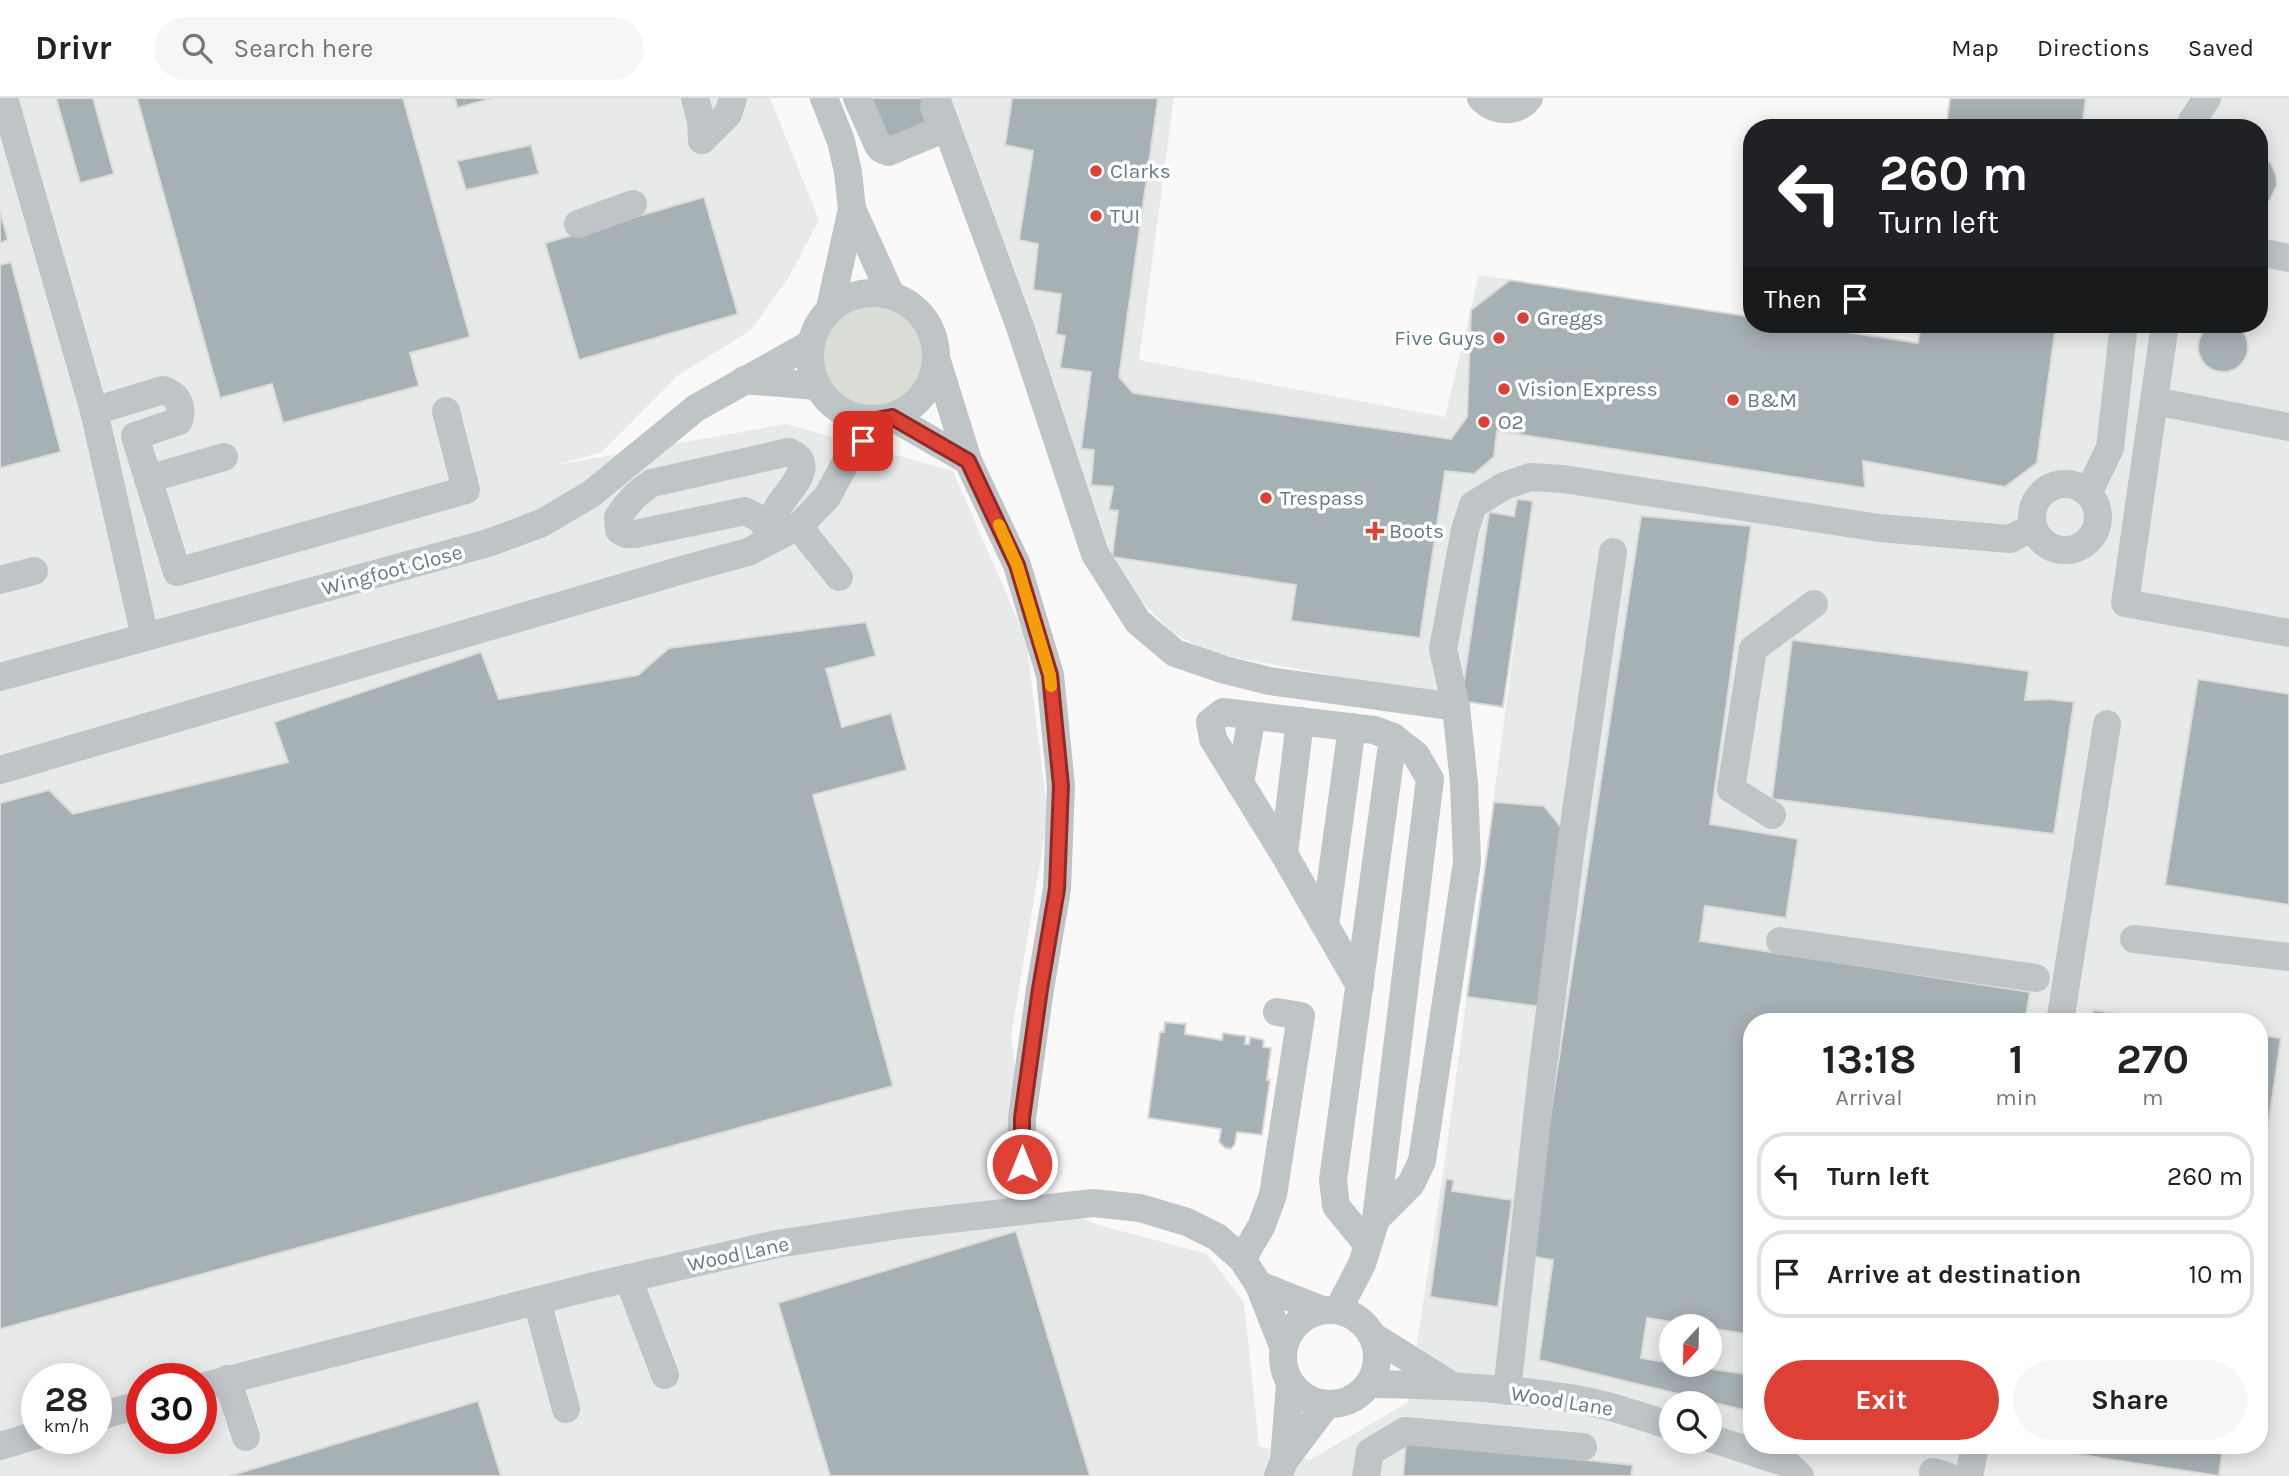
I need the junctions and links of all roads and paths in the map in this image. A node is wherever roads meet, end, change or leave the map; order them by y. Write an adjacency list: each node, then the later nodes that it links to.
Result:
1 (4, 98): 26 (street)
2 (695, 98): 3 (street)
3 (733, 98)
4 (824, 98): 13 (street)
5 (856, 98): 6 (street)
6 (930, 98)
7 (936, 98): 46 (street)
8 (1481, 98): 9 (street)
9 (1529, 98)
10 (2207, 98): 11 (street)
11 (2193, 119)
12 (633, 204): 14 (street)
13 (852, 209): 17 (street); 18 (street)
14 (578, 224)
15 (2268, 254): 16 (street)
16 (2289, 258)
17 (891, 295): 18 (street); 22 (street)
18 (830, 308): 21 (street)
19 (2122, 333): 35 (street)
20 (2164, 333): 25 (street)
21 (810, 344): 23 (street, Wingfoot Close); 24 (street)
22 (937, 361): 29 (street); 32 (street)
23 (744, 380): 24 (street); 44 (street, Wingfoot Close)
24 (817, 386): 28 (street)
25 (2154, 401): 30 (street); 43 (street)
26 (93, 411): 34 (street); 44 (street)
27 (446, 411): 34 (street)
28 (847, 414): 29 (street); 33 (street)
29 (886, 418): 32 (street); 33 (street)
30 (2289, 427)
31 (224, 457): 34 (street)
32 (968, 461): 64 (street)
33 (846, 462): 36 (street)
34 (148, 479)
35 (2088, 493): 37 (street); 37 (street)
36 (778, 527): 36 (street); 40 (street); 52 (street)
37 (2033, 527): 46 (street)
38 (1613, 551): 78 (street)
39 (34, 571): 41 (street)
40 (839, 577)
41 (0, 580)
42 (1814, 604): 54 (street)
43 (2289, 633)
44 (145, 637): 45 (street, Wingfoot Close)
45 (0, 677)
46 (1456, 707): 65 (street)
47 (1252, 716): 48 (street); 53 (street); 53 (street)
48 (1300, 721): 50 (street); 55 (street)
49 (2107, 724): 63 (street)
50 (1352, 727): 51 (street); 56 (street)
51 (1393, 737): 61 (street); 65 (street)
52 (0, 770)
53 (1240, 783): 55 (street)
54 (1772, 815)
55 (1284, 854): 56 (street)
56 (1325, 925): 61 (street)
57 (2134, 939): 59 (street)
58 (1780, 941): 60 (street)
59 (2289, 957)
60 (2036, 978)
61 (1360, 986): 65 (street)
62 (1277, 1012): 66 (street)
63 (2061, 1013)
64 (1021, 1211): 66 (street, Wood Lane); 67 (street, Wood Lane)
65 (1368, 1242): 70 (street)
66 (1242, 1259): 68 (street, Wood Lane)
67 (628, 1278): 69 (street, Wood Lane); 72 (street)
68 (1259, 1285): 70 (street, Wood Lane); 71 (street, Wood Lane)
69 (537, 1301): 73 (street, Wood Lane); 80 (street)
70 (1348, 1319): 71 (street); 75 (street); 76 (street, Wood Lane)
71 (1283, 1346): 74 (street)
72 (665, 1375)
73 (217, 1382)
74 (1290, 1383): 79 (street); 91 (street)
75 (1369, 1384): 76 (street, Wood Lane); 79 (street)
76 (1452, 1385): 78 (street, Wood Lane)
77 (217, 1388): 82 (street)
78 (1507, 1391): 81 (street, Wood Lane)
79 (1327, 1404): 91 (street)
80 (566, 1409)
81 (1659, 1422)
82 (246, 1437)
83 (21, 1440): 85 (street)
84 (1722, 1442): 87 (street)
85 (0, 1446)
86 (1583, 1447): 92 (street)
87 (1743, 1449)
88 (1759, 1454): 93 (street)
89 (1973, 1454): 94 (street)
90 (1992, 1454): 95 (street)
91 (1281, 1469)
92 (1366, 1476)
93 (1800, 1476)
94 (1969, 1476)
95 (1988, 1476)

